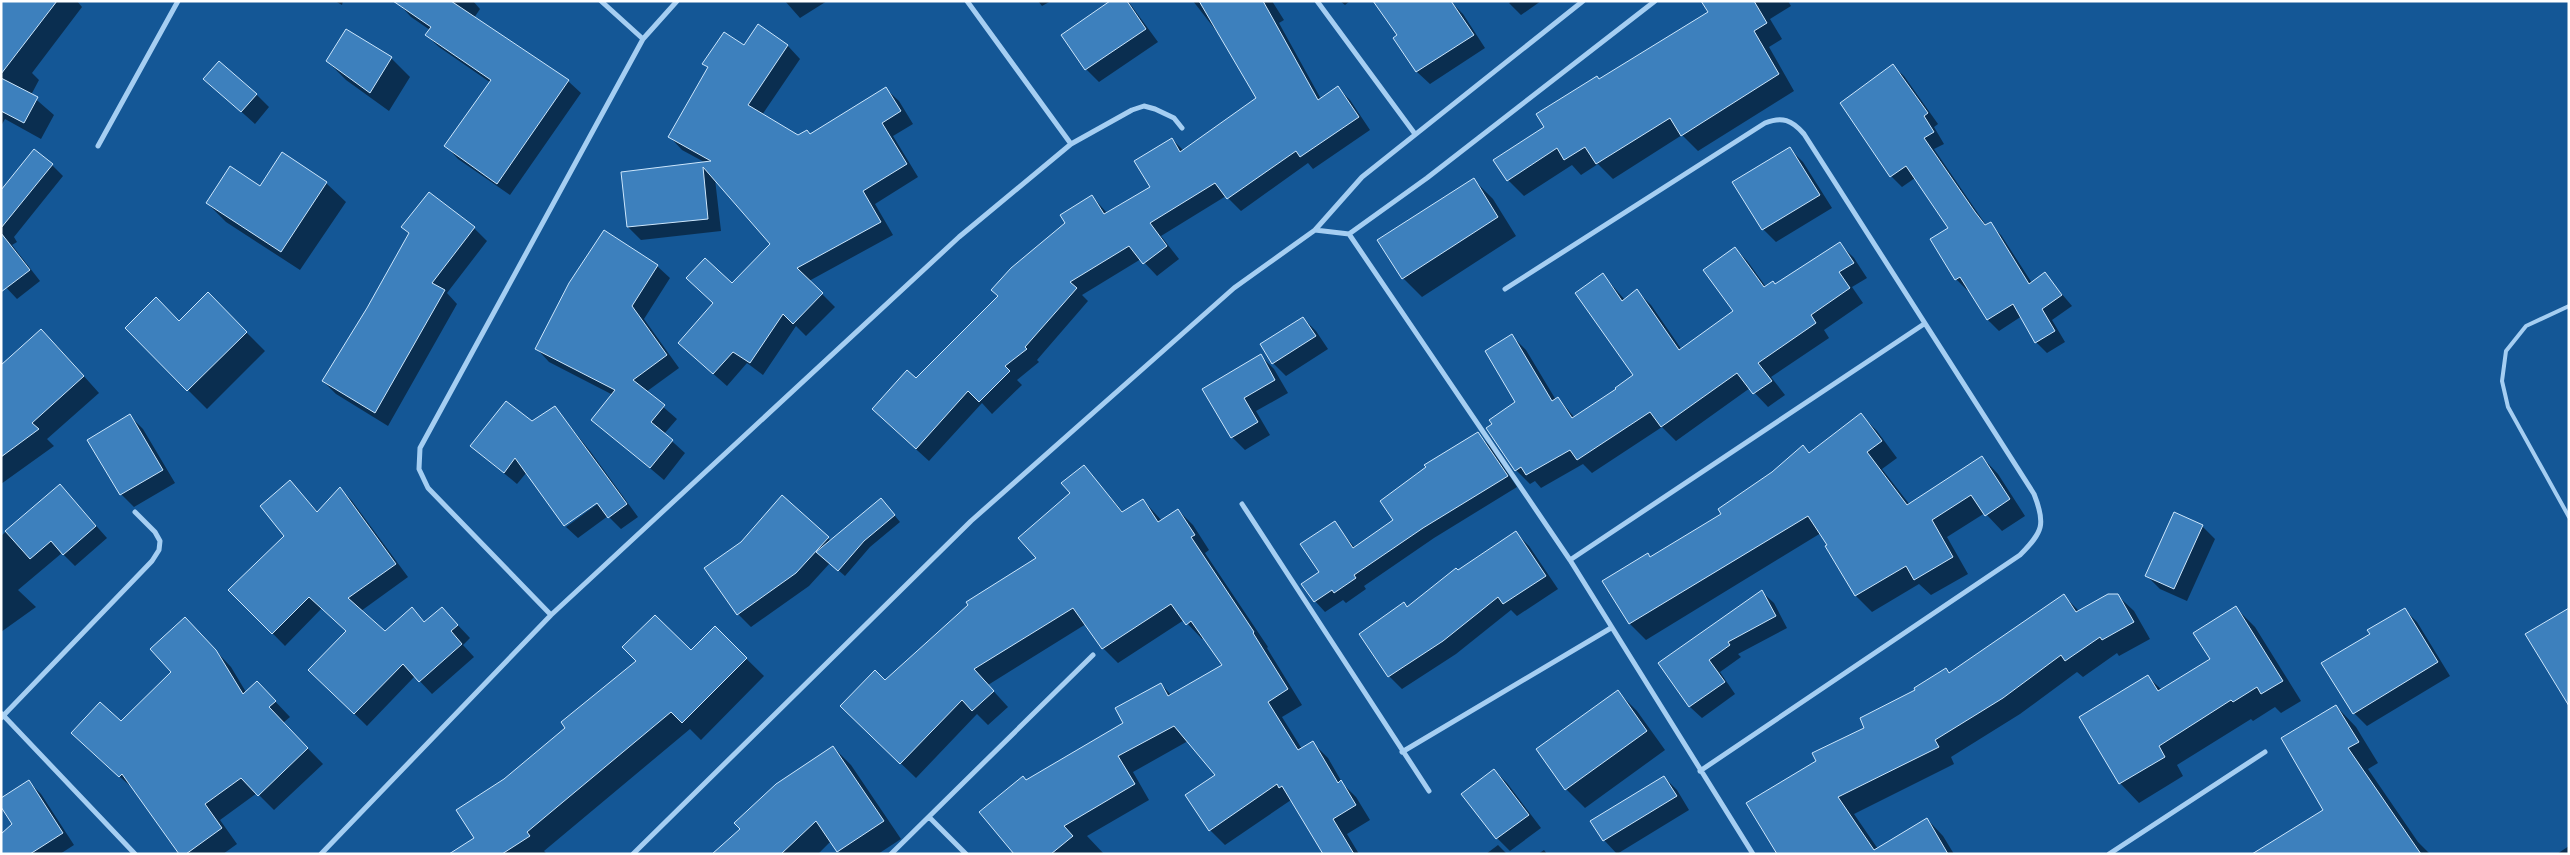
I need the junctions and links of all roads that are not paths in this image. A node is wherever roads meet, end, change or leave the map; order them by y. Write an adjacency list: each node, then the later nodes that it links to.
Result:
1 (178, 1): 12 (street)
2 (601, 1): 8 (street)
3 (677, 1): 8 (street)
4 (967, 1): 11 (street)
5 (1317, 1): 10 (street)
6 (1583, 1): 10 (street)
7 (1655, 1): 14 (street)
8 (643, 39): 22 (street)
9 (1182, 128): 11 (street)
10 (1415, 134): 13 (street)
11 (1071, 144): 22 (street)
12 (98, 146)
13 (1315, 230): 14 (street); 33 (street)
14 (1349, 234): 21 (street)
15 (1505, 289): 17 (street)
16 (2569, 306): 20 (lane)
17 (1924, 324): 21 (street); 28 (street)
18 (1242, 504): 26 (street)
19 (135, 512): 25 (street)
20 (2569, 517)
21 (1570, 560): 23 (street)
22 (551, 615): 32 (street)
23 (1612, 628): 26 (street); 28 (street)
24 (1093, 655): 30 (street)
25 (2, 716): 31 (street)
26 (1402, 752): 29 (street)
27 (2265, 752): 37 (street)
28 (1700, 771): 36 (street)
29 (1429, 792)
30 (930, 818): 34 (street); 35 (street)
31 (135, 854)
32 (321, 854)
33 (633, 854)
34 (891, 854)
35 (966, 854)
36 (1753, 854)
37 (2109, 854)

